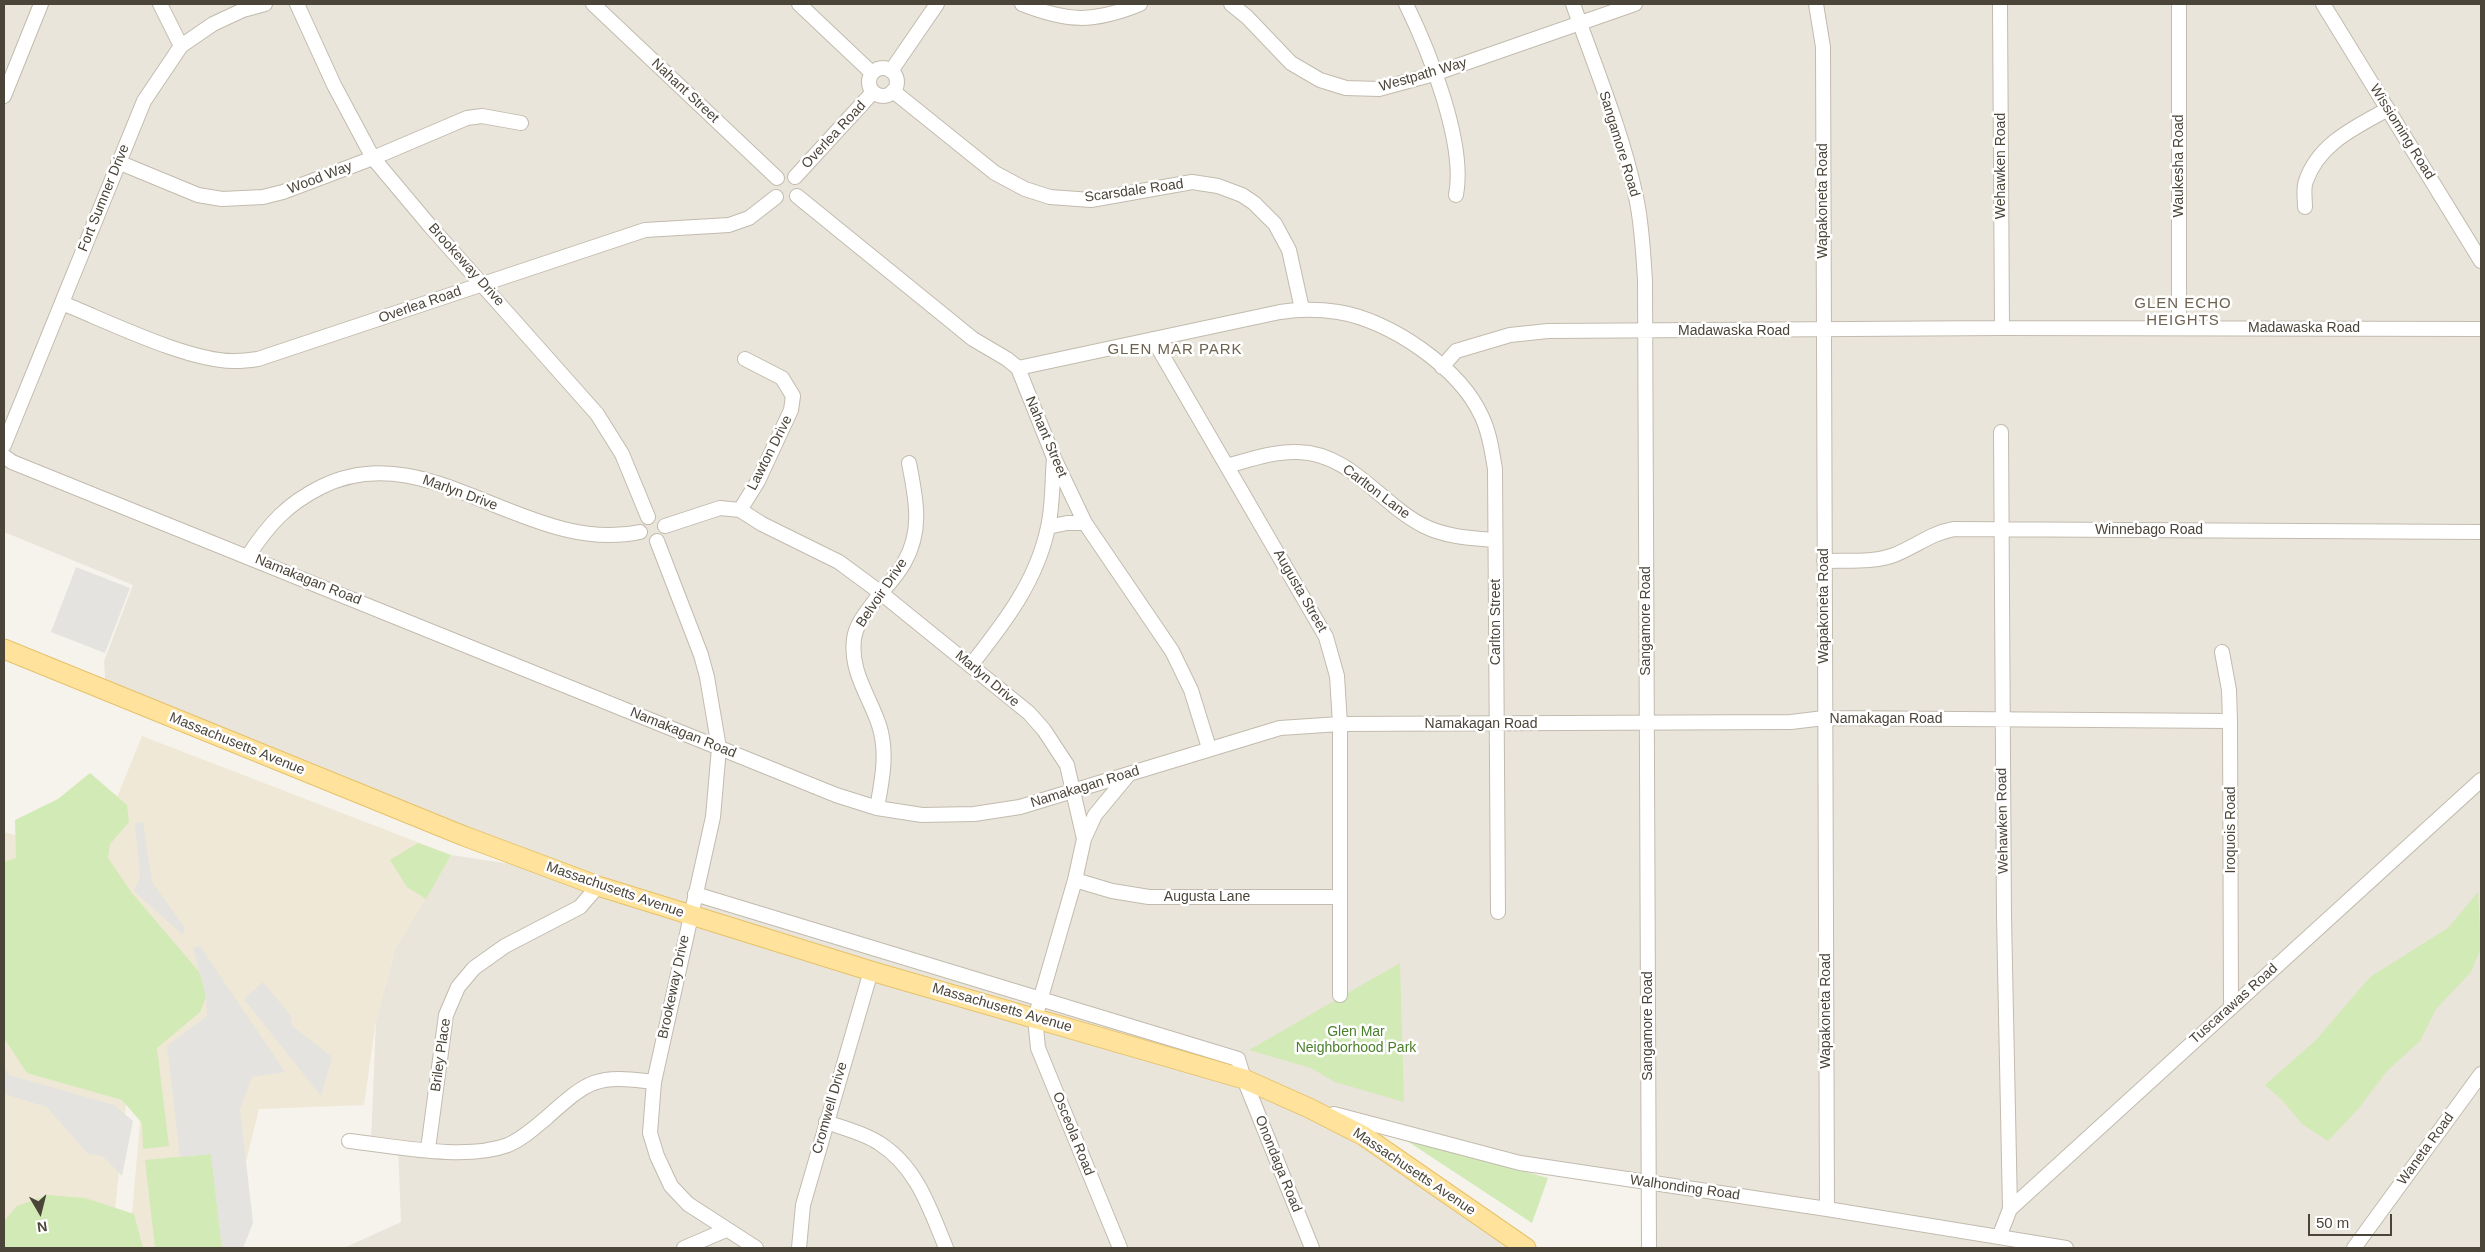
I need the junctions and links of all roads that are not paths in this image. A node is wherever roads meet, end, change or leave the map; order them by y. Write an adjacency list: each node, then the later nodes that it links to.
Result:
1 (41, 4): 25 (street)
2 (160, 4): 19 (street)
3 (265, 4): 19 (street, Fort Sumner Drive)
4 (297, 4): 28 (street, Brookeway Drive)
5 (593, 4): 31 (street, Nahant Street)
6 (799, 4): 21 (street)
7 (936, 4): 20 (street)
8 (1022, 4): 9 (street)
9 (1140, 4)
10 (1231, 4): 22 (street, Westpath Way)
11 (1406, 4): 22 (street)
12 (1572, 4): 18 (street, Sangamore Road)
13 (1635, 4): 18 (street, Westpath Way)
14 (1816, 4): 43 (street, Wapakoneta Road)
15 (2000, 4): 40 (street, Wehawken Road)
16 (2179, 4): 41 (street, Waukesha Road)
17 (2323, 4): 26 (street, Wissioming Road)
18 (1579, 23): 22 (street, Westpath Way); 44 (street, Sangamore Road)
19 (181, 46): 29 (street, Fort Sumner Drive)
20 (891, 70): 21 (street); 23 (street)
21 (872, 73): 24 (street)
22 (1434, 74): 32 (street)
23 (893, 91): 24 (street); 39 (street, Scarsdale Road)
24 (873, 92): 30 (street, Overlea Road)
25 (4, 96)
26 (2388, 110): 35 (street); 36 (street, Wissioming Road)
27 (521, 122): 28 (street, Wood Way)
28 (373, 158): 29 (street, Wood Way); 37 (street, Brookeway Drive)
29 (118, 162): 38 (street, Fort Sumner Drive)
30 (795, 177): 31 (street); 34 (street)
31 (776, 178): 33 (street)
32 (1456, 195)
33 (776, 196): 34 (street); 37 (street, Overlea Road)
34 (797, 196): 48 (street)
35 (2305, 208)
36 (2481, 261)
37 (483, 283): 38 (street, Overlea Road); 56 (street, Brookeway Drive)
38 (62, 302): 50 (street, Fort Sumner Drive)
39 (1302, 309): 45 (street); 47 (street)
40 (2002, 328): 41 (street, Madawaska Road); 43 (street, Madawaska Road)
41 (2179, 328): 42 (street, Madawaska Road)
42 (2481, 329)
43 (1824, 330): 44 (street, Madawaska Road); 66 (street, Wapakoneta Road)
44 (1645, 332): 47 (street, Madawaska Road); 74 (street, Sangamore Road)
45 (1153, 339): 48 (street); 54 (street, Augusta Street)
46 (746, 359): 55 (street, Lawton Drive)
47 (1442, 366): 63 (street, Carlton Street)
48 (1018, 368): 52 (street, Nahant Street)
49 (2000, 432): 60 (street, Wehawken Road)
50 (4, 444)
51 (4, 456): 65 (street, Namakagan Road)
52 (1054, 458): 57 (street, Nahant Street); 59 (street)
53 (909, 464): 67 (street, Belvoir Drive)
54 (1226, 466): 63 (street, Carlton Lane); 75 (street, Augusta Street)
55 (740, 510): 58 (street); 67 (street, Marlyn Drive)
56 (648, 517): 58 (street); 61 (street)
57 (1085, 524): 59 (street); 78 (street, Nahant Street)
58 (665, 526): 64 (street)
59 (1048, 527): 70 (street)
60 (2001, 530): 62 (street, Winnebago Road); 66 (street, Winnebago Road); 72 (street, Wehawken Road)
61 (640, 532): 64 (street); 65 (street, Marlyn Drive)
62 (2481, 532)
63 (1495, 540): 76 (street, Carlton Street)
64 (656, 541): 77 (street, Brookeway Drive)
65 (248, 556): 77 (street, Namakagan Road)
66 (1824, 561): 71 (street, Wapakoneta Road)
67 (882, 593): 70 (street, Marlyn Drive); 82 (street, Belvoir Drive)
68 (4, 649): 85 (main road, Massachusetts Avenue)
69 (2222, 652): 73 (street, Iroquois Road)
70 (971, 665): 81 (street, Marlyn Drive)
71 (1824, 718): 72 (street, Namakagan Road); 74 (street, Namakagan Road); 103 (street, Wapakoneta Road)
72 (2002, 720): 73 (street, Namakagan Road); 104 (street, Wehawken Road)
73 (2230, 721): 93 (street, Iroquois Road)
74 (1647, 723): 76 (street, Namakagan Road); 102 (street, Sangamore Road)
75 (1340, 724): 76 (street, Namakagan Road); 78 (street, Namakagan Road); 87 (street, Augusta Street)
76 (1496, 724): 88 (street, Carlton Street)
77 (719, 748): 82 (street, Namakagan Road); 86 (street, Brookeway Drive)
78 (1210, 748): 79 (street, Namakagan Road)
79 (1130, 773): 81 (street, Namakagan Road); 83 (street)
80 (2481, 780): 93 (street, Tuscarawas Road)
81 (1074, 791): 82 (street, Namakagan Road); 83 (street, Marlyn Drive)
82 (877, 808)
83 (1084, 839): 84 (street, Marlyn Drive)
84 (1075, 880): 87 (street, Augusta Lane); 92 (street, Marlyn Drive)
85 (598, 886): 89 (main road, Massachusetts Avenue); 101 (street, Briley Place)
86 (695, 894): 89 (street, Brookeway Drive); 92 (street, Massachusetts Avenue)
87 (1340, 897): 91 (street, Augusta Street)
88 (1498, 912)
89 (690, 915): 90 (main road, Massachusetts Avenue); 97 (street, Brookeway Drive)
90 (871, 971): 94 (main road, Massachusetts Avenue); 99 (street, Cromwell Drive)
91 (1340, 995)
92 (1041, 997): 94 (street, Marlyn Drive); 96 (street, Massachusetts Avenue)
93 (2231, 1008): 104 (street, Tuscarawas Road)
94 (1035, 1018): 96 (main road, Massachusetts Avenue); 111 (street, Osceola Road)
95 (2481, 1074): 116 (street, Waneta Road)
96 (1244, 1079): 98 (main road, Massachusetts Avenue); 112 (street, Onondaga Road)
97 (654, 1082): 101 (street); 105 (street, Brookeway Drive)
98 (1309, 1108): 102 (street, Walhonding Road); 113 (main road, Massachusetts Avenue)
99 (826, 1122): 109 (street, Cromwell Drive); 110 (street)
100 (349, 1141): 101 (street)
101 (428, 1149)
102 (1649, 1183): 103 (street, Walhonding Road); 114 (street, Sangamore Road)
103 (1827, 1208): 106 (street, Walhonding Road)
104 (2010, 1209): 106 (street, Tuscarawas Road)
105 (726, 1230): 107 (street); 108 (street, Brookeway Drive)
106 (1999, 1237): 115 (street, Walhonding Road)
107 (684, 1248)
108 (756, 1248)
109 (799, 1248)
110 (946, 1248)
111 (1120, 1248)
112 (1312, 1248)
113 (1526, 1248)
114 (1649, 1248)
115 (2066, 1248)
116 (2354, 1248)

